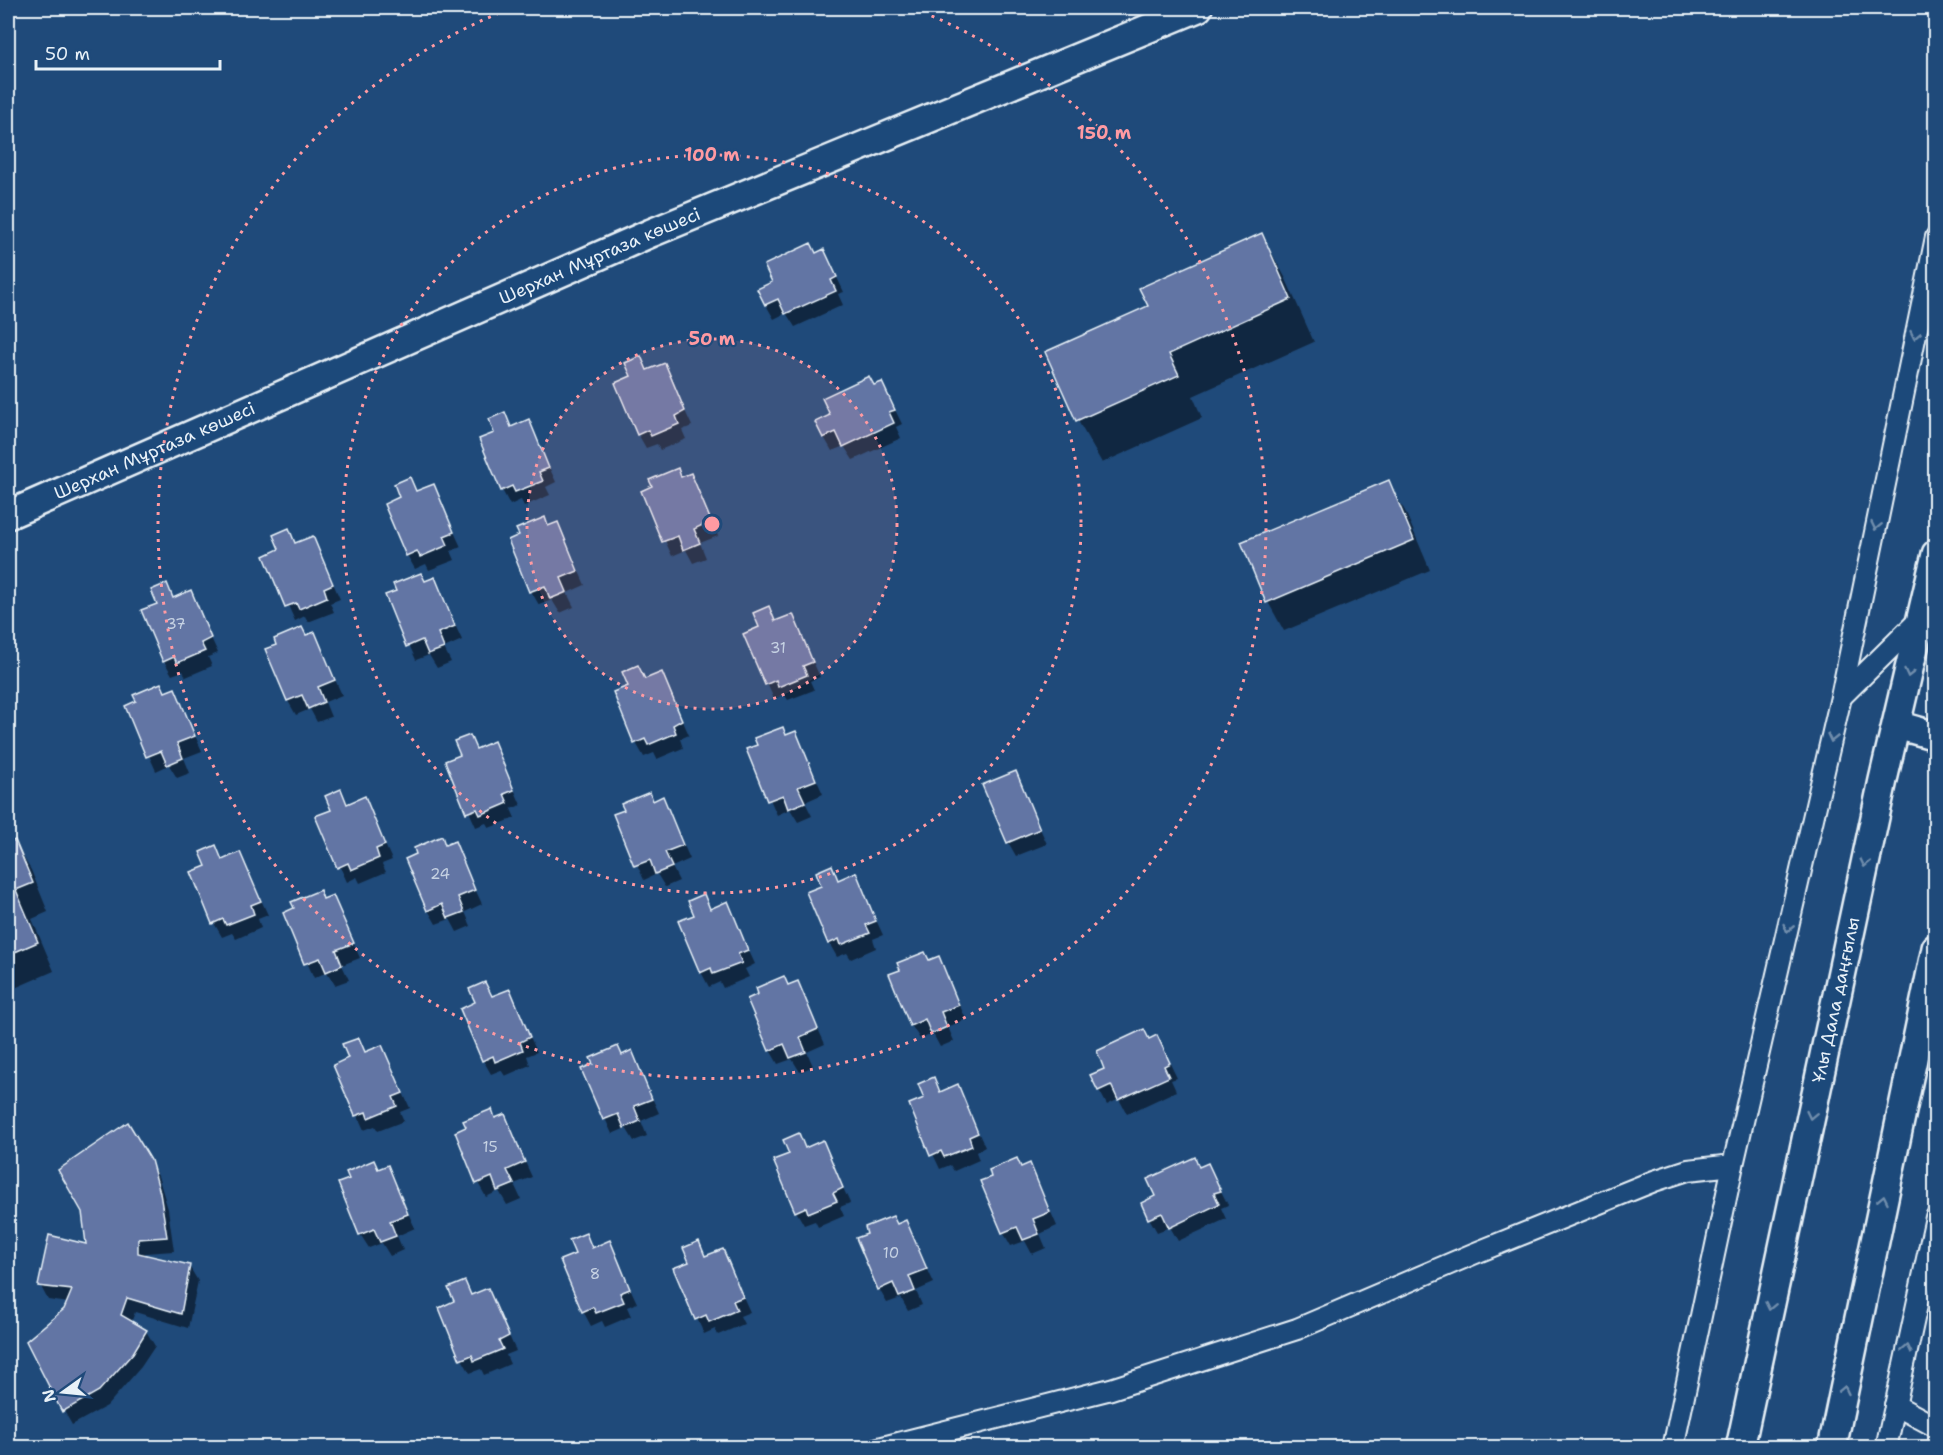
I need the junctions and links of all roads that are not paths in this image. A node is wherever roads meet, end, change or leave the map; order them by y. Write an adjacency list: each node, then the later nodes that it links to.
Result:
1 (1198, 8): 3 (main road, Шерхан Мұртаза көшесі)
2 (1935, 237): 6 (street, one-way to 6)
3 (8, 515)
4 (1935, 554): 5 (main road, Ұлы Дала даңғылы)
5 (1922, 617): 6 (street); 7 (main road, Ұлы Дала даңғылы, one-way to 7)
6 (1841, 697): 10 (street, one-way to 10)
7 (1897, 725): 8 (main road); 16 (main road, Ұлы Дала даңғылы, one-way to 16)
8 (1935, 736)
9 (1935, 948): 17 (main road, one-way to 9)
10 (1732, 1165): 14 (street); 15 (street)
11 (1935, 1217): 12 (street, one-way to 11)
12 (1895, 1405): 13 (street); 18 (street)
13 (1935, 1427)
14 (879, 1448)
15 (1673, 1448)
16 (1740, 1448)
17 (1832, 1448)
18 (1887, 1448)

